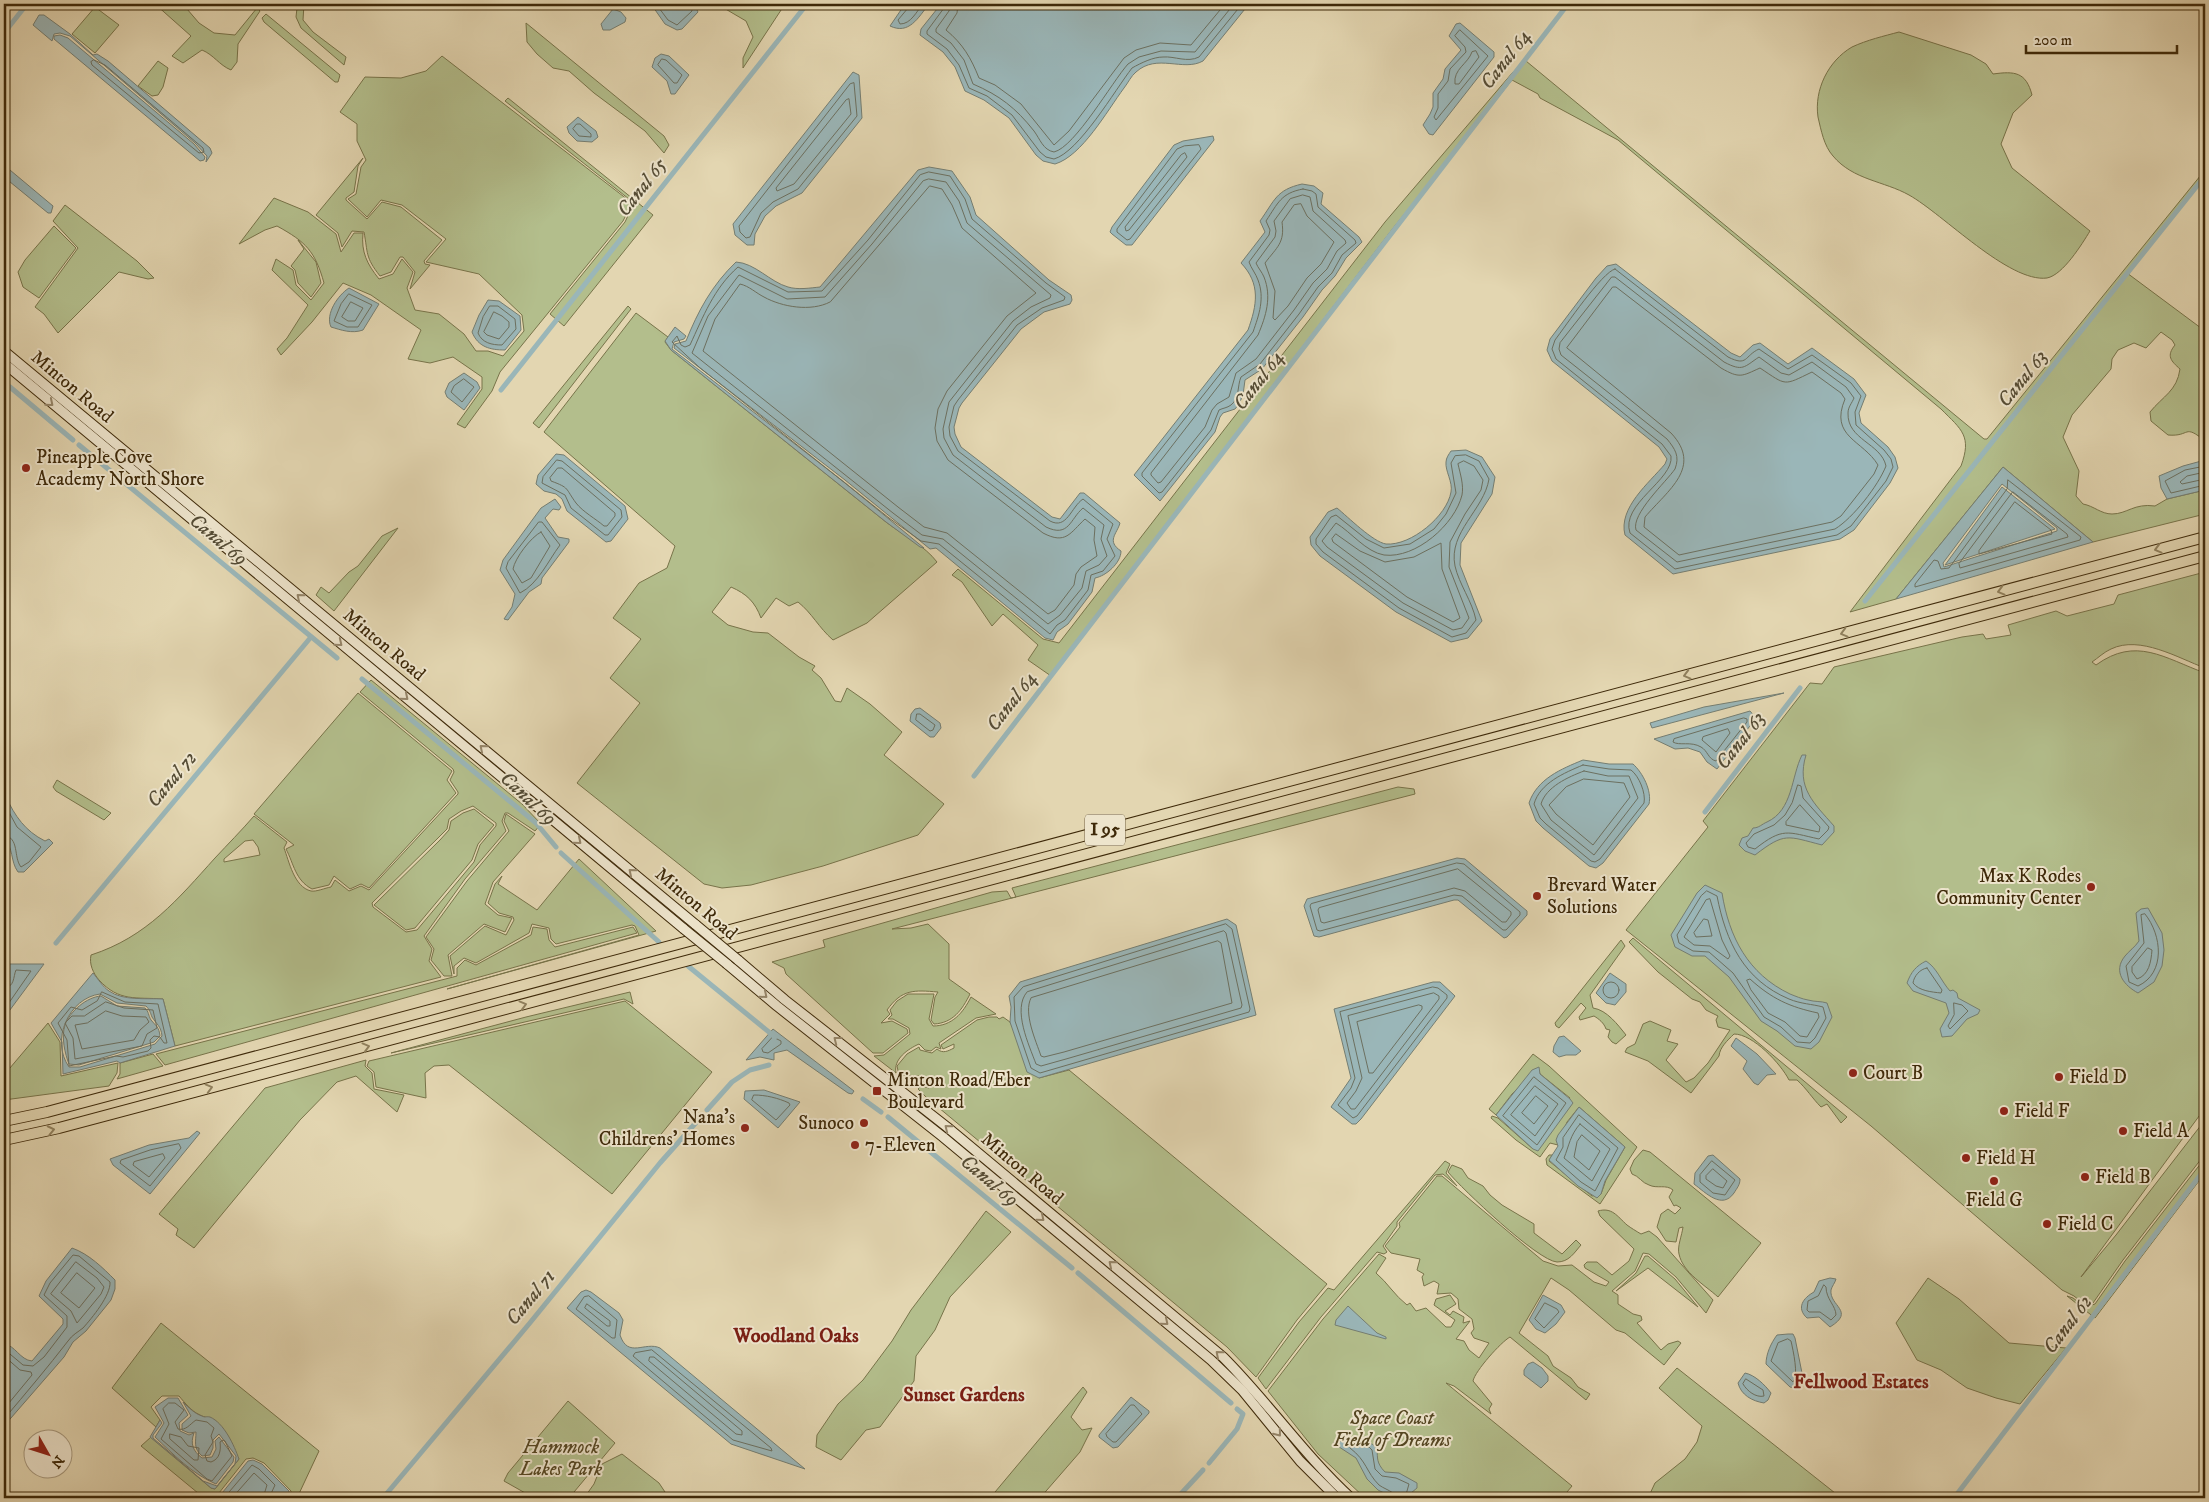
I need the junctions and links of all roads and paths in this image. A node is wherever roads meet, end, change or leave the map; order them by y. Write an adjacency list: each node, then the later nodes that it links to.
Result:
1 (4, 351): 4 (main road, Minton Road)
2 (4, 363): 3 (main road, Minton Road)
3 (16, 373): 4 (main road); 9 (main road, Minton Road, one-way to 9, bridge)
4 (49, 389): 10 (main road, Minton Road, one-way to 4, bridge)
5 (2205, 537): 7 (highway, I 95, one-way to 7)
6 (2205, 556): 8 (highway, I 95, one-way to 6)
7 (4, 1121)
8 (4, 1140)
9 (1336, 1498)
10 (1351, 1498)

